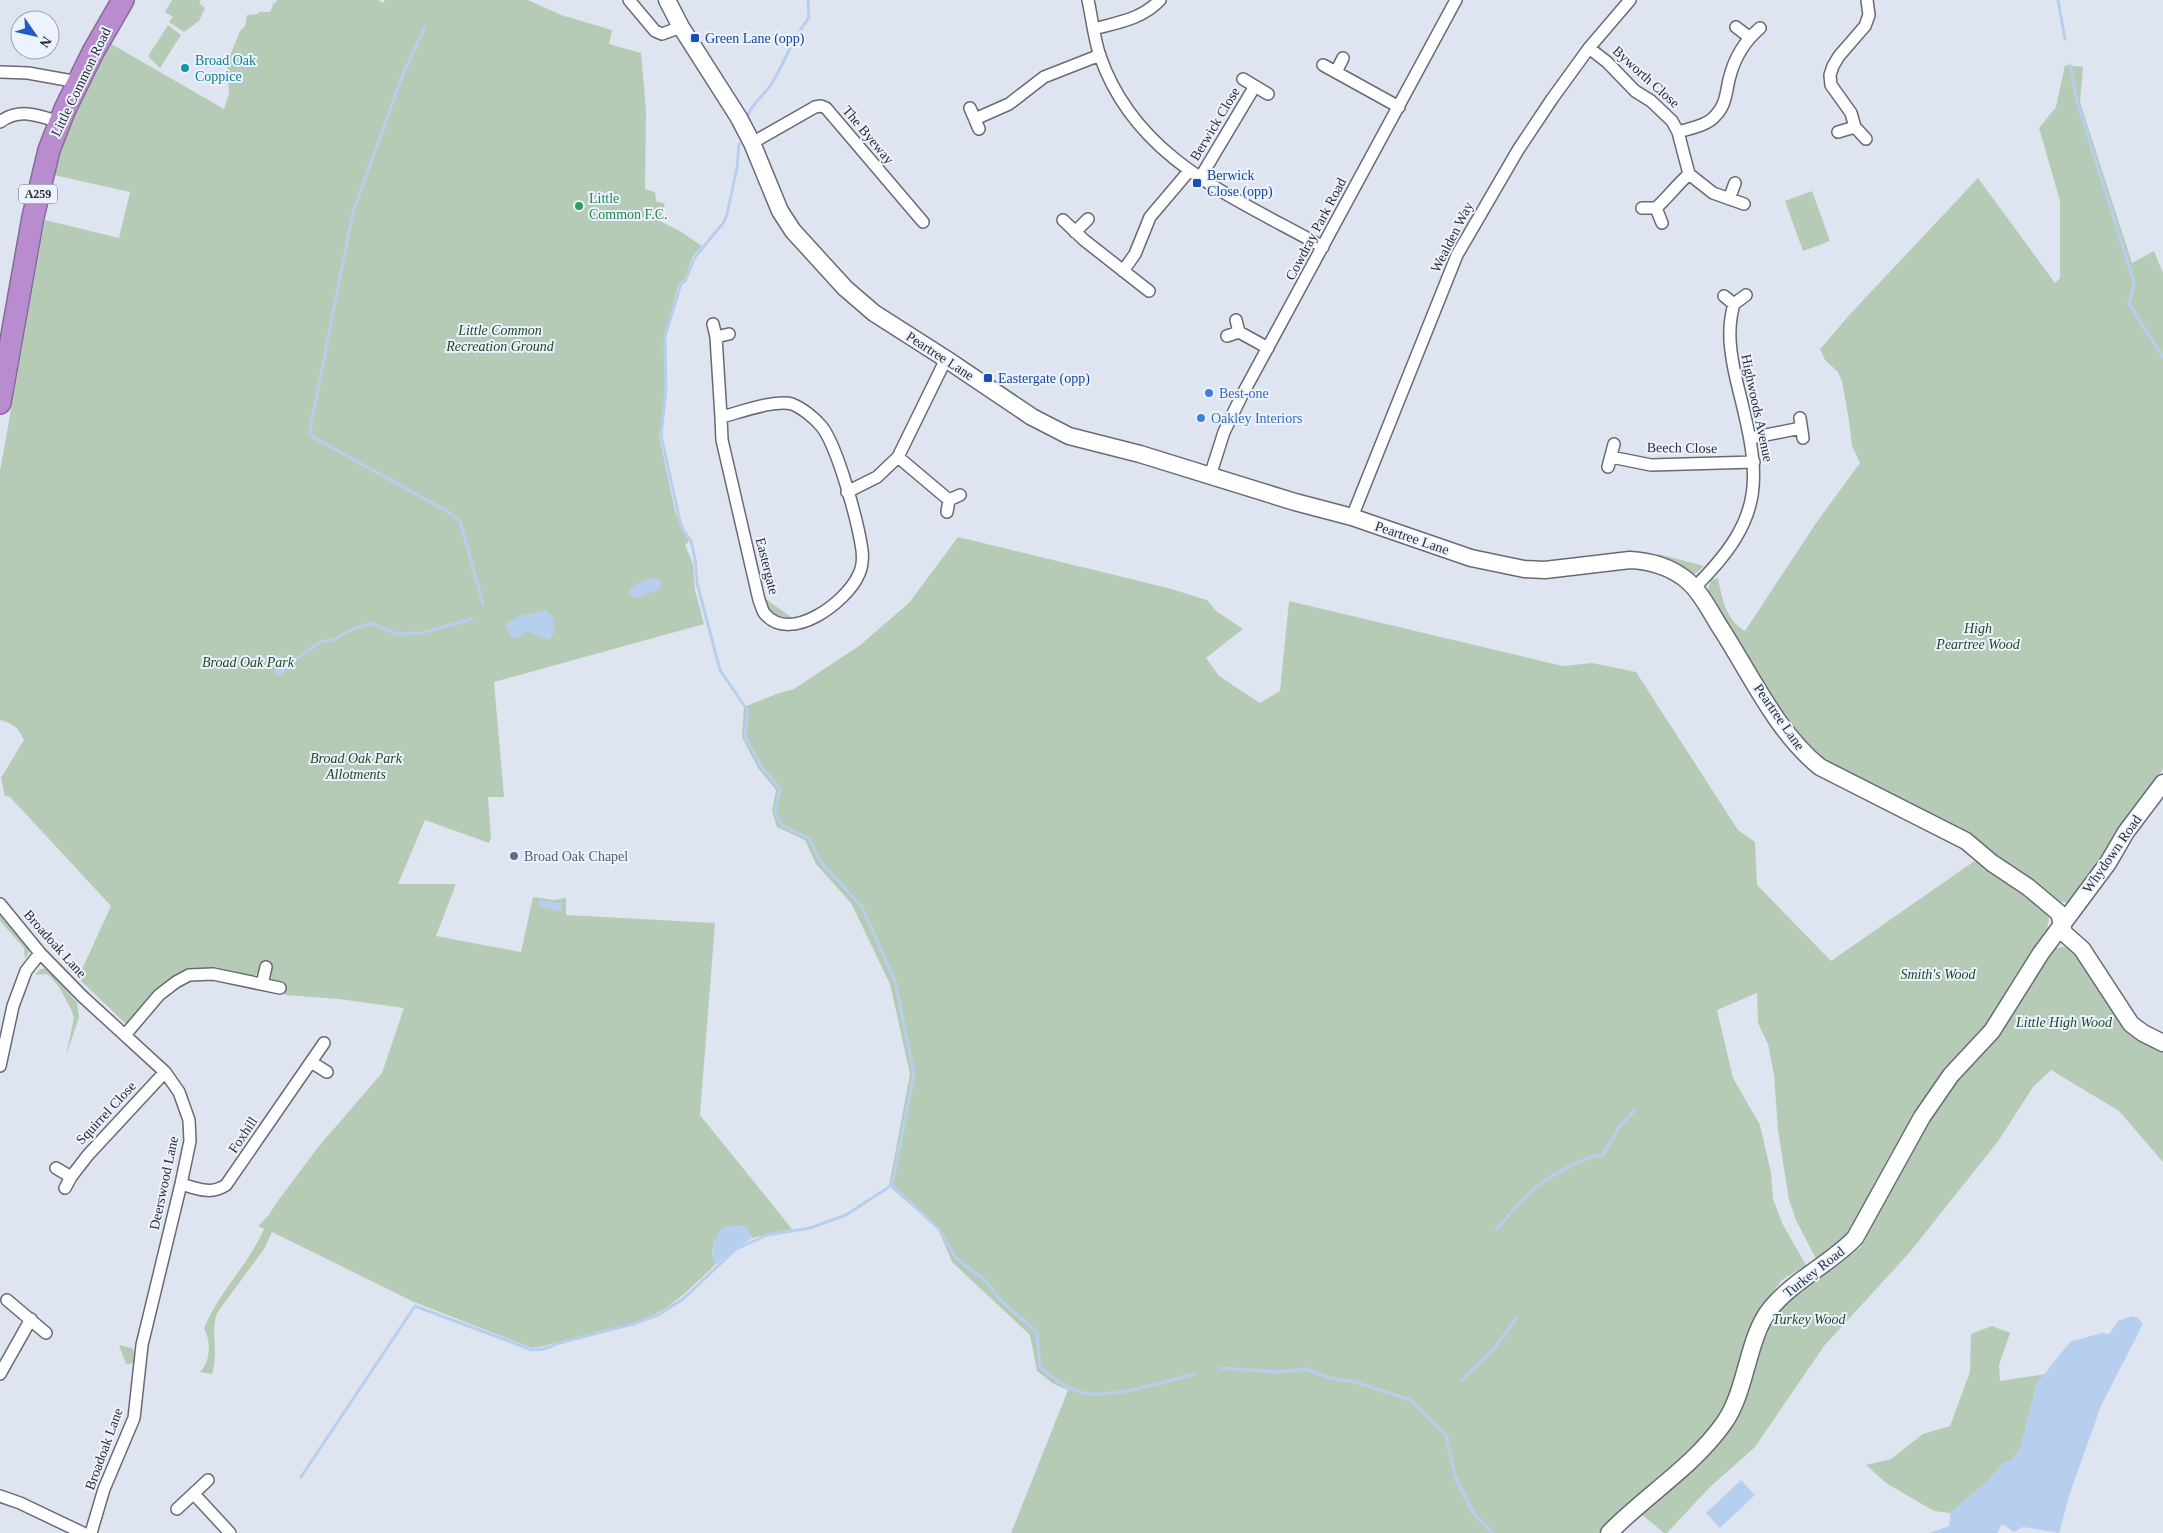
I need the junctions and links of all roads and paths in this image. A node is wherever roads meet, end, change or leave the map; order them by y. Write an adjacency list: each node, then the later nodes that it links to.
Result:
1 (123, 0): 21 (highway, Little Common Road / A259)
2 (629, 0): 10 (street)
3 (668, 0): 10 (street, Peartree Lane)
4 (1088, 0): 12 (street)
5 (1160, 0): 12 (street)
6 (1456, 0): 24 (street, Cowdray Park Road)
7 (1630, 0): 14 (street, Wealden Way)
8 (1867, 0): 28 (street)
9 (1736, 26): 13 (street)
10 (681, 27): 32 (street, Peartree Lane)
11 (1760, 28): 13 (street)
12 (1094, 29): 15 (street)
13 (1750, 37): 29 (street)
14 (1589, 48): 29 (street, Byworth Close); 70 (street, Wealden Way)
15 (1100, 55): 25 (street); 33 (street)
16 (1343, 58): 19 (street)
17 (1323, 65): 19 (street)
18 (0, 72): 21 (street)
19 (1336, 72): 24 (street)
20 (1243, 79): 22 (street, Berwick Close)
21 (78, 82): 27 (highway, Little Common Road / A259)
22 (1256, 86): 23 (street, Berwick Close); 35 (street, Berwick Close)
23 (1268, 94)
24 (1399, 107): 46 (street, Cowdray Park Road)
25 (970, 108)
26 (0, 122): 27 (street)
27 (60, 122): 60 (highway, Little Common Road / A259)
28 (1855, 127): 30 (street); 31 (street)
29 (1678, 132): 34 (street, Byworth Close)
30 (1838, 132)
31 (1866, 139)
32 (752, 143): 43 (street, The Byeway); 59 (street, Peartree Lane)
33 (1189, 172): 35 (street); 47 (street)
34 (1689, 174): 37 (street); 40 (street)
35 (1200, 178): 46 (street)
36 (1735, 183): 37 (street)
37 (1729, 199): 38 (street)
38 (1744, 204)
39 (1642, 208): 40 (street)
40 (1656, 208): 44 (street)
41 (1088, 219): 45 (street)
42 (1063, 220): 45 (street)
43 (923, 222)
44 (1662, 223)
45 (1075, 232): 47 (street)
46 (1323, 247): 58 (street, Cowdray Park Road)
47 (1122, 271): 48 (street)
48 (1149, 291)
49 (1746, 295): 51 (street)
50 (1724, 296): 51 (street)
51 (1734, 304): 63 (street, Highwoods Avenue)
52 (1236, 320): 54 (street)
53 (713, 324): 57 (street, Eastergate)
54 (1239, 332): 56 (street); 58 (street)
55 (729, 334): 57 (street)
56 (1228, 336)
57 (716, 337): 61 (street, Eastergate)
58 (1268, 348): 67 (street, Cowdray Park Road)
59 (946, 359): 65 (street); 67 (street, Peartree Lane)
60 (0, 403)
61 (721, 417): 68 (street, Eastergate); 68 (street, Eastergate)
62 (1801, 428): 63 (street)
63 (1751, 438): 66 (street, Highwoods Avenue)
64 (1614, 444): 66 (street, Beech Close)
65 (898, 457): 68 (street); 69 (street)
66 (1754, 462): 71 (street, Highwoods Avenue)
67 (1210, 476): 70 (street, Peartree Lane)
68 (847, 492)
69 (947, 512)
70 (1352, 517): 71 (street, Peartree Lane)
71 (1694, 588): 74 (street, Peartree Lane)
72 (2163, 783): 74 (street, Whydown Road)
73 (0, 904): 75 (street, Broadoak Lane)
74 (2062, 924): 82 (street, Peartree Lane); 104 (street, Turkey Road)
75 (40, 952): 79 (street, Broadoak Lane); 83 (street)
76 (266, 967): 77 (street)
77 (262, 984): 78 (street); 80 (street)
78 (280, 988)
79 (90, 1003): 80 (street, Deerswood Lane)
80 (125, 1035): 86 (street, Deerswood Lane)
81 (324, 1043): 84 (street, Foxhill)
82 (2163, 1043)
83 (2, 1046): 85 (street)
84 (311, 1062): 87 (street); 90 (street, Foxhill)
85 (0, 1066)
86 (164, 1072): 89 (street, Squirrel Close); 90 (street, Deerswood Lane)
87 (327, 1072)
88 (56, 1168): 89 (street)
89 (71, 1177): 91 (street, Squirrel Close)
90 (181, 1184): 95 (street, Deerswood Lane)
91 (65, 1188)
92 (7, 1300): 93 (street)
93 (30, 1319): 94 (street); 96 (street)
94 (46, 1333)
95 (142, 1345): 102 (street, Broadoak Lane)
96 (0, 1374)
97 (208, 1480): 98 (street)
98 (194, 1494): 100 (street); 103 (street)
99 (0, 1496): 101 (street)
100 (177, 1509)
101 (83, 1533)
102 (91, 1533)
103 (230, 1533)
104 (1609, 1533)

